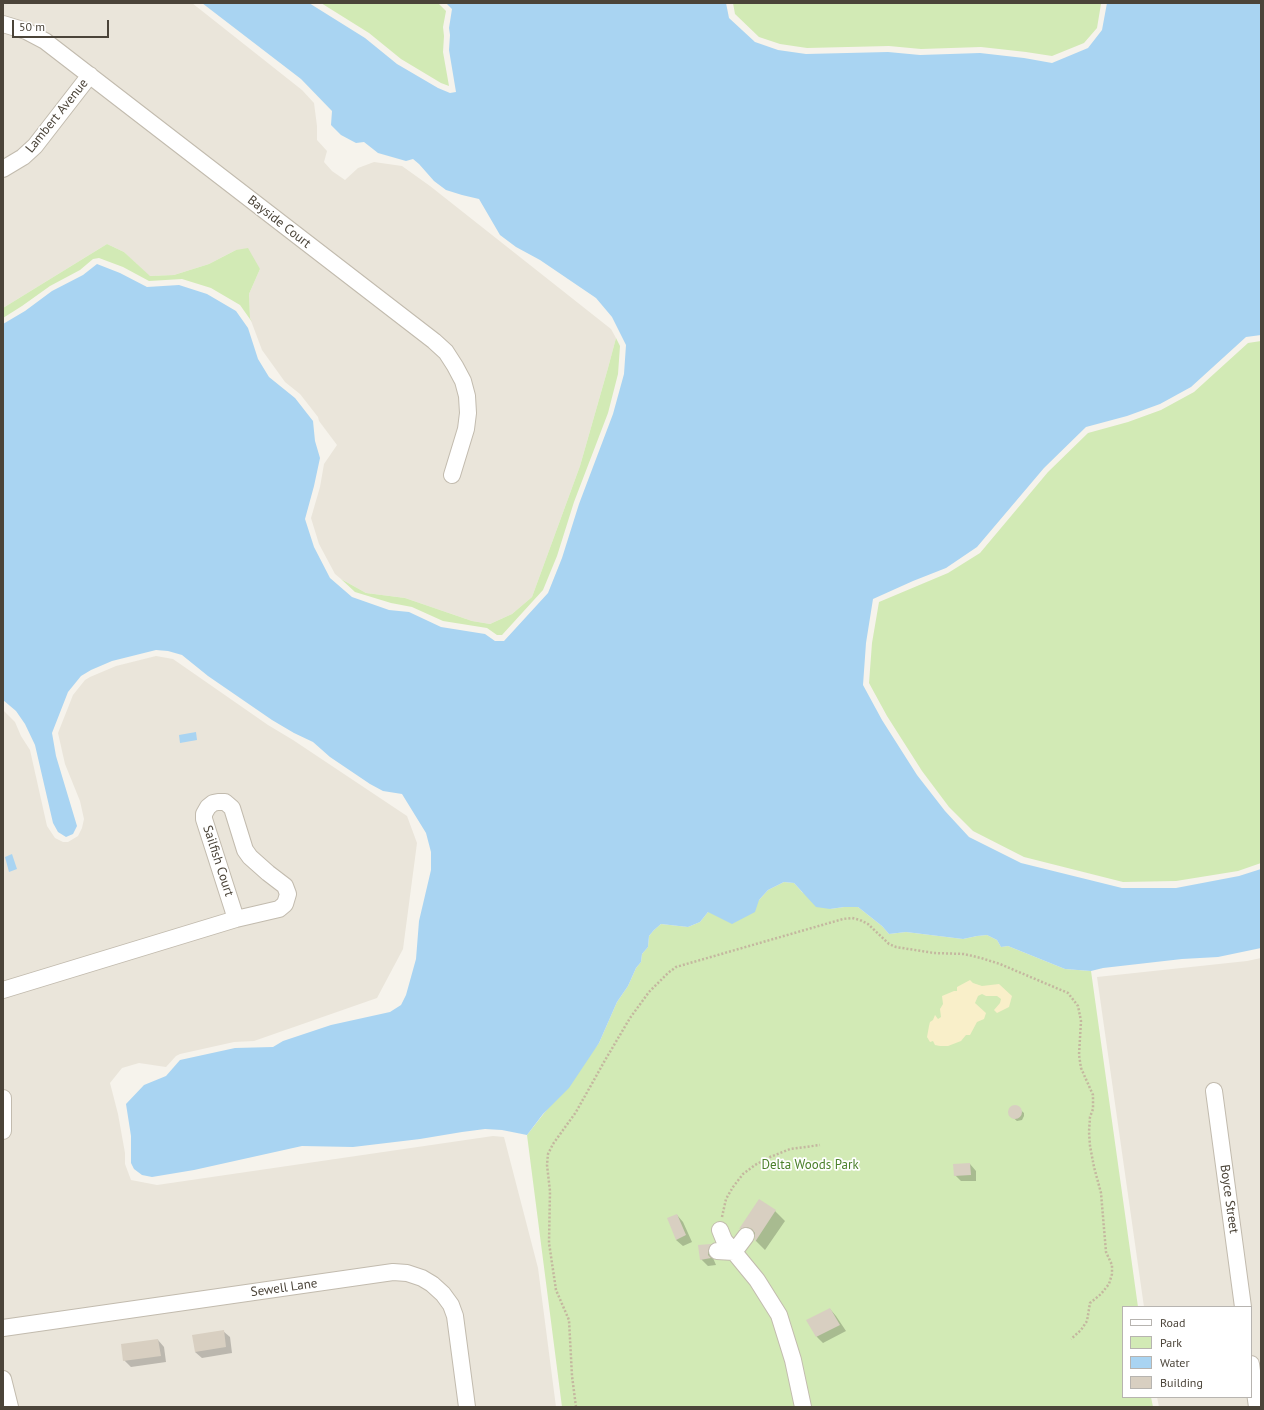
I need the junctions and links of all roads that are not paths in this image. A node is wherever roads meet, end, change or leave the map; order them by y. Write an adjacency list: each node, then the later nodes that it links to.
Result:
1 (3, 24): 2 (street, Bayside Court)
2 (90, 75): 3 (street, Lambert Avenue); 4 (street, Bayside Court)
3 (3, 169)
4 (452, 474)
5 (236, 919): 5 (street, Sailfish Court); 6 (street, Sailfish Court)
6 (3, 990)
7 (1214, 1091): 14 (street, Boyce Street)
8 (3, 1098): 9 (street)
9 (3, 1131)
10 (720, 1230): 13 (street)
11 (746, 1236): 13 (street)
12 (717, 1251): 13 (street)
13 (734, 1252): 20 (street)
14 (1243, 1306)
15 (3, 1328): 19 (street, Sewell Lane)
16 (1252, 1371): 21 (street)
17 (3, 1379): 18 (street)
18 (10, 1407)
19 (467, 1407)
20 (803, 1407)
21 (1257, 1407)

